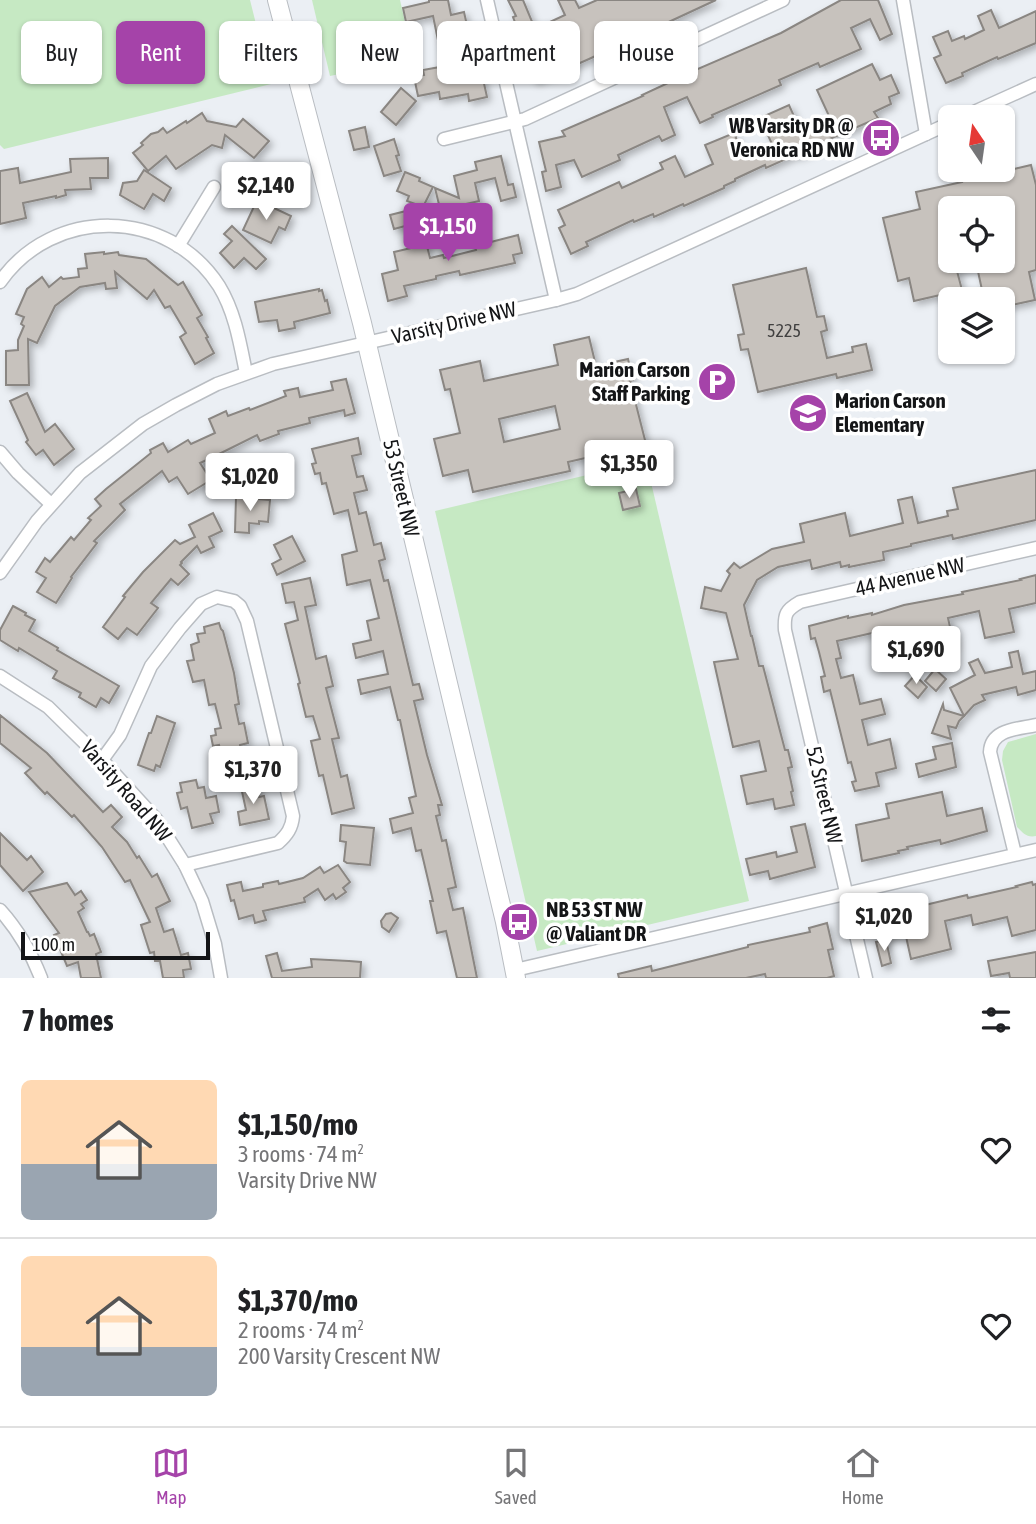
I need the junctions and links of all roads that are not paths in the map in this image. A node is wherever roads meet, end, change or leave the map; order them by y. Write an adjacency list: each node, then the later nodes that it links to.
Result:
1 (278, 0): 15 (street, 53 Street NW)
2 (486, 0): 7 (street)
3 (783, 0): 7 (street)
4 (903, 0): 9 (street)
5 (1036, 84): 6 (street)
6 (989, 105)
7 (514, 122): 10 (street); 14 (street)
8 (938, 128): 9 (street, Varsity Drive NW)
9 (926, 134): 14 (street, Varsity Drive NW)
10 (444, 139)
11 (214, 187): 12 (street)
12 (178, 246): 13 (street); 16 (street)
13 (1, 278)
14 (556, 300): 15 (street, Varsity Drive NW)
15 (366, 343): 16 (street, Varsity Drive NW); 30 (street, 53 Street NW)
16 (246, 373): 18 (street, Varsity Drive NW)
17 (0, 452): 18 (street)
18 (51, 504): 20 (street, Varsity Drive NW)
19 (1036, 548): 21 (street, 44 Avenue NW)
20 (0, 573)
21 (787, 612): 28 (street, 52 Street NW)
22 (0, 676): 24 (street, Varsity Road NW)
23 (1036, 725): 26 (street)
24 (102, 760): 27 (street, Varsity Road NW); 27 (street)
25 (1036, 849): 26 (street)
26 (1015, 855): 28 (street)
27 (185, 865): 32 (street, Varsity Road NW)
28 (846, 893): 30 (street); 33 (street, 52 Street NW)
29 (0, 910): 31 (street)
30 (516, 974)
31 (41, 978)
32 (221, 978)
33 (866, 978)

